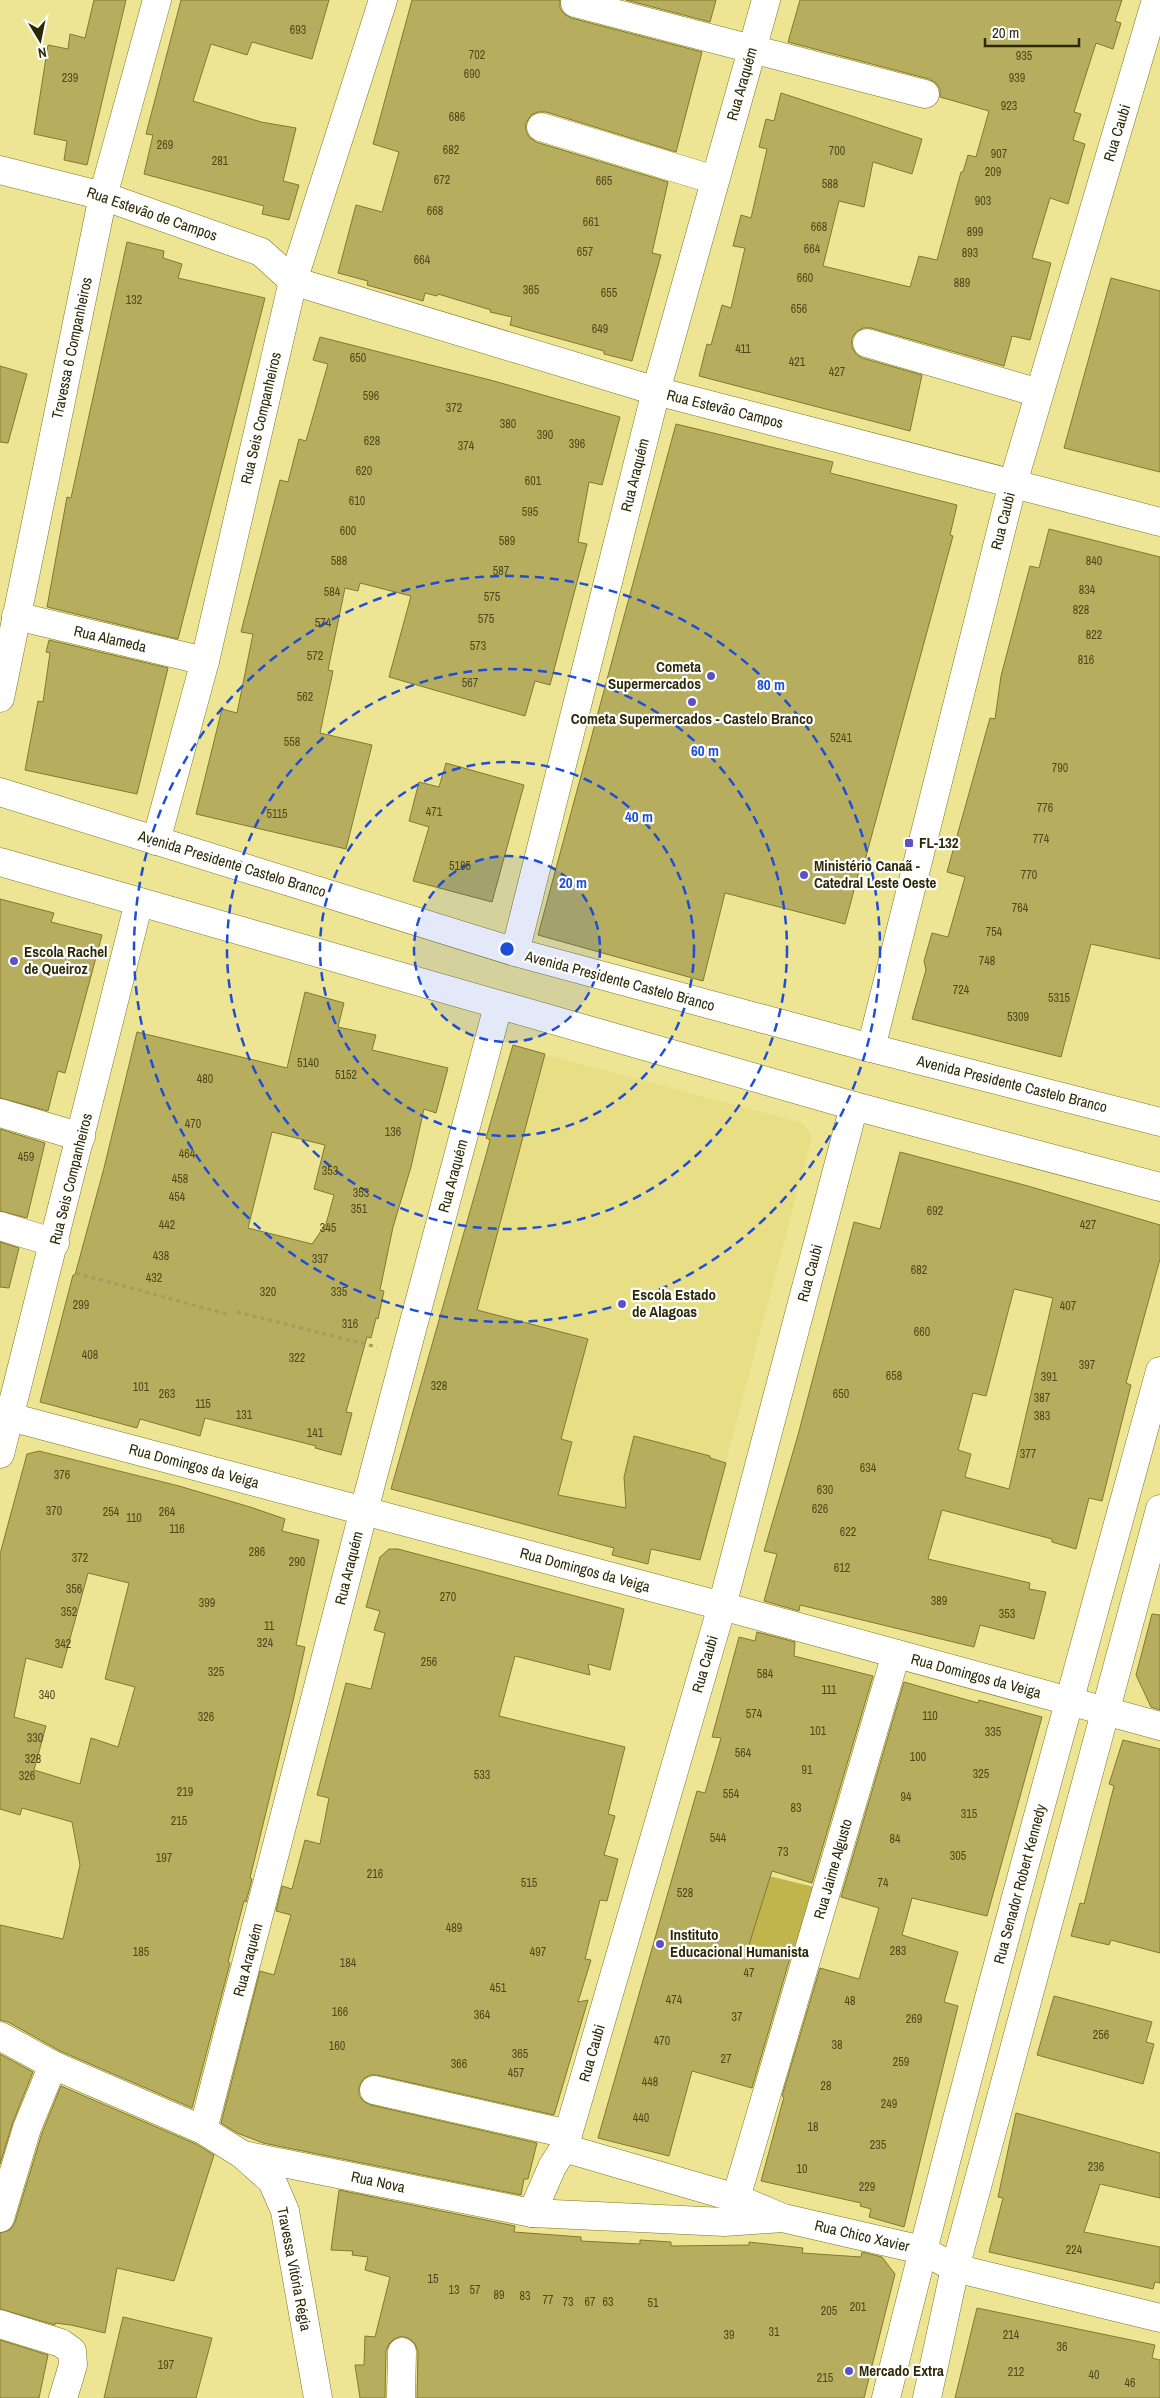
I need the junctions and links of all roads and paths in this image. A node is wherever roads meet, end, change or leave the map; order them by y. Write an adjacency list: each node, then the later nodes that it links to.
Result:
1 (157, 0): 11 (street, Travessa 6 Companheiros)
2 (383, 0): 12 (street, Rua Seis Companheiros)
3 (766, 0): 6 (street, Rua Araquém)
4 (1156, 0): 15 (street, Rua Caubi)
5 (575, 3): 6 (street)
6 (752, 49): 7 (street); 10 (street, Rua Araquém)
7 (925, 94)
8 (541, 127): 10 (street)
9 (0, 170): 11 (street, Rua Estevão de Campos)
10 (715, 180): 14 (street, Rua Araquém)
11 (103, 196): 12 (street, Rua Estevão de Campos); 18 (street, Travessa 6 Companheiros)
12 (293, 282): 14 (street, Rua Estevão Campos); 19 (street, Rua Seis Companheiros)
13 (867, 343): 15 (street)
14 (656, 391): 16 (street, Rua Estevão Campos); 25 (street, Rua Araquém)
15 (1039, 393): 16 (street, Rua Caubi)
16 (1012, 483): 17 (street, Rua Estevão Campos); 27 (street, Rua Caubi)
17 (1160, 522)
18 (16, 616): 19 (street, Rua Alameda); 20 (street, Travessa 6 Companheiros)
19 (205, 661): 22 (street, Rua Seis Companheiros)
20 (0, 698)
21 (0, 792): 22 (street, Avenida Presidente Castelo Branco)
22 (156, 841): 25 (street, Avenida Presidente Castelo Branco)
23 (0, 862): 24 (street)
24 (140, 902): 26 (street); 31 (street, Rua Seis Companheiros)
25 (515, 952): 27 (street, Avenida Presidente Castelo Branco)
26 (498, 1006): 28 (street); 37 (street, Rua Araquém)
27 (871, 1048): 30 (street, Avenida Presidente Castelo Branco)
28 (854, 1106): 32 (street); 44 (street, Rua Caubi)
29 (0, 1114): 31 (street)
30 (1160, 1122)
31 (81, 1137): 34 (street, Rua Seis Companheiros)
32 (1160, 1187)
33 (0, 1226): 34 (street)
34 (52, 1254): 36 (path); 39 (street, Rua Seis Companheiros)
35 (237, 1312): 37 (path)
36 (230, 1315)
37 (406, 1354): 43 (street, Rua Araquém)
38 (1160, 1372): 46 (street, Rua Senador Robert Kennedy)
39 (10, 1375): 40 (street, Rua Seis Companheiros)
40 (10, 1417): 41 (street, Rua Seis Companheiros); 43 (street, Rua Domingos da Veiga)
41 (0, 1454)
42 (1160, 1509): 47 (street)
43 (364, 1510): 44 (street, Rua Domingos da Veiga); 52 (street, Rua Araquém)
44 (722, 1606): 45 (street, Rua Domingos da Veiga); 53 (street, Rua Caubi)
45 (896, 1654): 46 (street, Rua Domingos da Veiga); 55 (street, Rua Jaime Algusto)
46 (1068, 1702): 47 (street, Rua Domingos da Veiga); 59 (street, Rua Senador Robert Kennedy)
47 (1104, 1712): 48 (street, Rua Domingos da Veiga); 60 (street)
48 (1160, 1726)
49 (0, 2036): 50 (street, Rua Nova)
50 (53, 2065): 52 (street, Rua Nova); 57 (street)
51 (374, 2090): 53 (street, Rua Chico Xavier)
52 (203, 2130): 54 (street, Rua Nova)
53 (566, 2141): 55 (street, Rua Chico Xavier); 56 (street, Rua Caubi)
54 (244, 2155): 56 (street, Rua Nova); 65 (street, Travessa Vitória Régia)
55 (736, 2198): 58 (street, Rua Chico Xavier)
56 (532, 2213): 58 (street, Rua Nova)
57 (0, 2218)
58 (783, 2218): 59 (street, Rua Chico Xavier)
59 (922, 2250): 60 (street, Rua Chico Xavier); 67 (street, Rua Senador Robert Kennedy)
60 (955, 2268): 61 (street, Rua Chico Xavier); 68 (street)
61 (1160, 2318)
62 (0, 2324): 64 (street)
63 (402, 2352): 66 (street)
64 (63, 2398)
65 (318, 2398)
66 (401, 2398)
67 (886, 2398)
68 (927, 2398)

